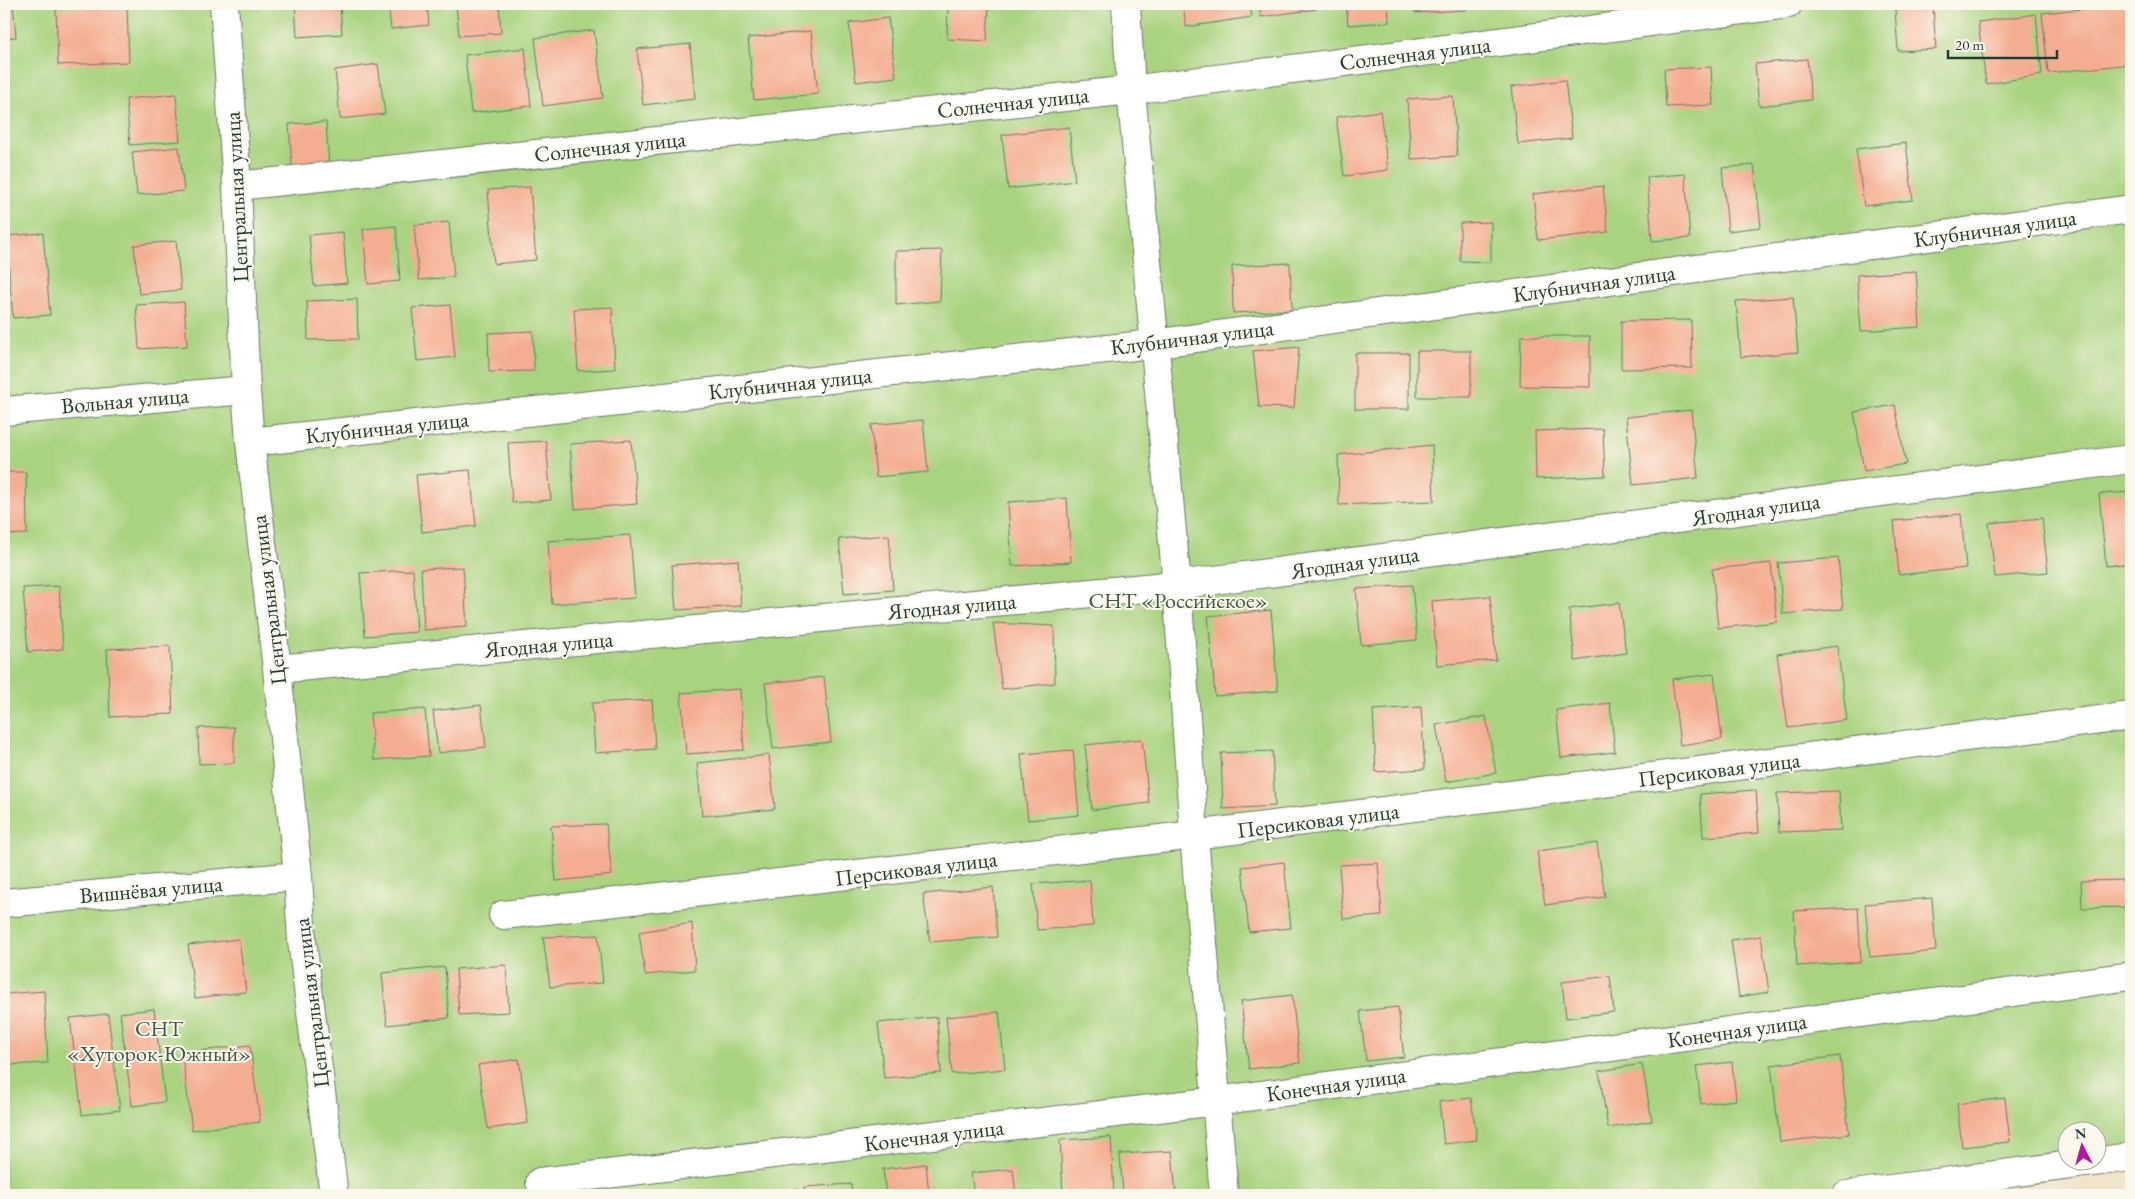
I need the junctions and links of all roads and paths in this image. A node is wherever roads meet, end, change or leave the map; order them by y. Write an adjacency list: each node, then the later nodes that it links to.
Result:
1 (224, 4): 5 (street, Центральная улица)
2 (1126, 4): 4 (street)
3 (1788, 4): 4 (street, Солнечная улица)
4 (1131, 90): 5 (street, Солнечная улица); 7 (street)
5 (237, 186): 8 (street, Центральная улица)
6 (2131, 209): 7 (street, Клубничная улица)
7 (1153, 344): 10 (street, Клубничная улица); 12 (street)
8 (246, 390): 9 (street, Вольная улица); 10 (street, Центральная улица)
9 (4, 411)
10 (250, 442): 13 (street, Центральная улица)
11 (2131, 459): 12 (street, Ягодная улица)
12 (1177, 585): 13 (street, Ягодная улица); 15 (street)
13 (277, 669): 16 (street, Центральная улица)
14 (2131, 716): 15 (street, Персиковая улица)
15 (1194, 835): 18 (street, Персиковая улица); 20 (street)
16 (298, 876): 17 (street, Вишнёвая улица); 23 (street, Центральная улица)
17 (4, 903)
18 (503, 915)
19 (2131, 976): 20 (street, Конечная улица)
20 (1217, 1101): 22 (street, Конечная улица); 24 (street)
21 (2131, 1157): 25 (street)
22 (540, 1182)
23 (334, 1195)
24 (1224, 1195)
25 (1846, 1195)

